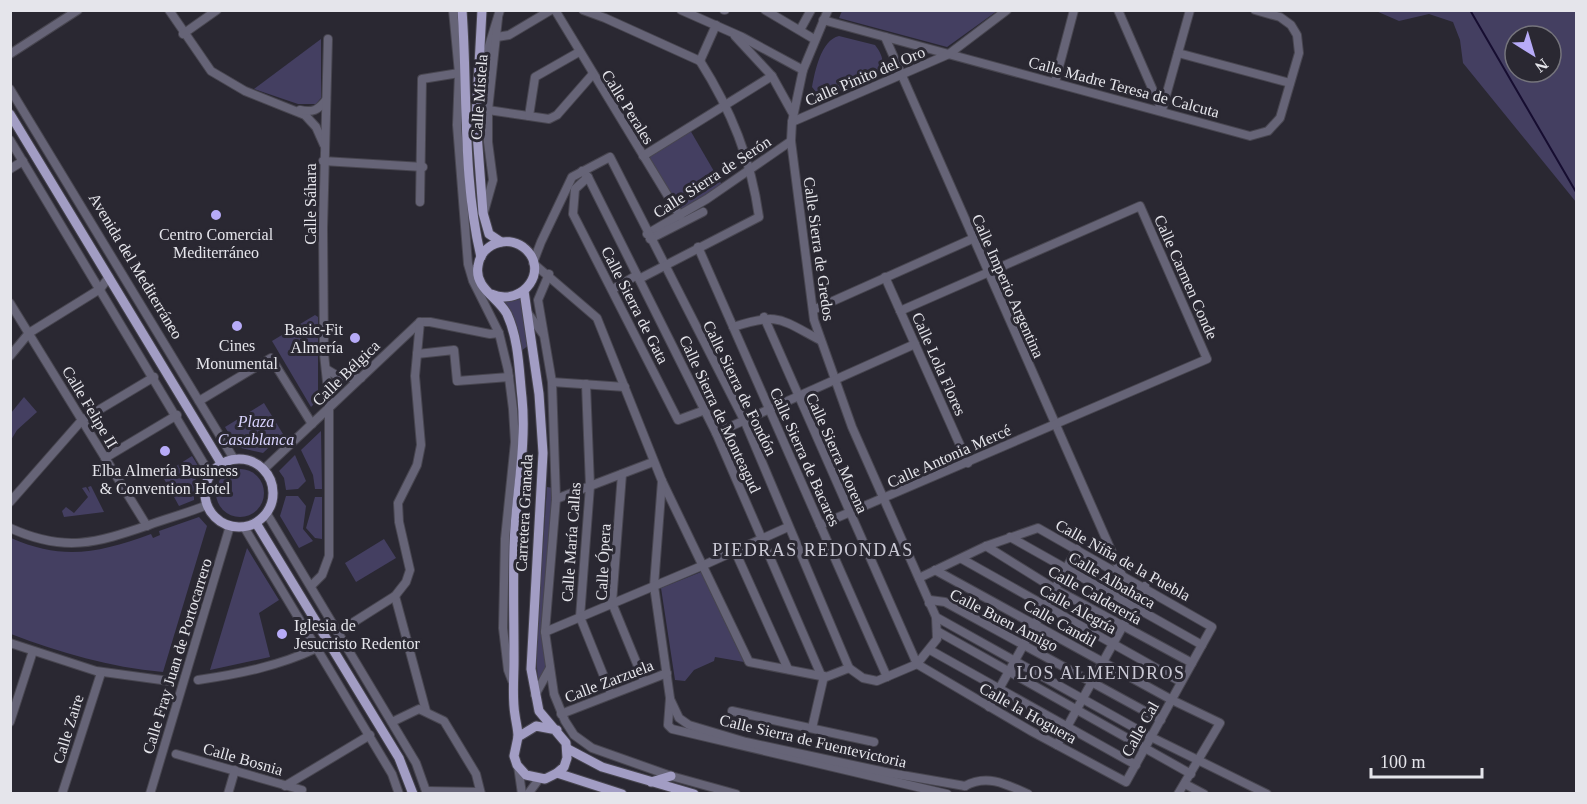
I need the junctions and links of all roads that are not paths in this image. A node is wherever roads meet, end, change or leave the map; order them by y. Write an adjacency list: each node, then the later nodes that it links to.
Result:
1 (57, 10): 20 (street)
2 (78, 10): 20 (street)
3 (169, 10): 25 (street)
4 (217, 10): 25 (street)
5 (453, 10): 35 (street, Carretera Granada)
6 (462, 10): 35 (main road, Carretera Granada)
7 (482, 10): 40 (main road)
8 (553, 10): 27 (street); 30 (street, Calle Perales)
9 (583, 10): 34 (street)
10 (681, 10): 22 (street)
11 (765, 10): 23 (street)
12 (812, 10): 23 (street)
13 (828, 10): 21 (street, Calle Sierra de Gredos)
14 (1007, 10): 33 (street, Calle Pinito del Oro)
15 (1074, 10): 41 (street)
16 (1118, 10): 48 (street)
17 (1190, 10): 31 (street)
18 (1255, 10): 42 (street, Calle Madre Teresa de Calcuta)
19 (499, 14): 27 (street, Calle Mistela); 40 (street)
20 (63, 20): 32 (street)
21 (824, 20): 26 (street, Calle Madre Teresa de Calcuta); 29 (street, Calle Sierra de Gredos)
22 (716, 25): 24 (street); 34 (street)
23 (800, 30): 29 (street)
24 (732, 33): 36 (street); 39 (street)
25 (183, 34): 46 (street)
26 (885, 36): 33 (street, Calle Madre Teresa de Calcuta); 38 (street, Calle Imperio Argentina)
27 (497, 37): 47 (street, Calle Mistela)
28 (328, 39): 44 (street, Calle Sáhara)
29 (814, 39): 36 (street, Calle Sierra de Gredos)
30 (579, 52): 37 (street, Calle Perales); 51 (street)
31 (1178, 53): 42 (street); 48 (street)
32 (10, 54)
33 (949, 54): 38 (street, Calle Pinito del Oro); 41 (street, Calle Madre Teresa de Calcuta)
34 (700, 61): 45 (street)
35 (460, 66): 59 (street); 68 (street, Carretera Granada); 69 (main road, Carretera Granada)
36 (803, 70): 49 (street, Calle Sierra de Gredos)
37 (592, 75): 51 (street); 56 (street, Calle Perales)
38 (902, 75): 52 (street, Calle Pinito del Oro); 71 (street, Calle Imperio Argentina)
39 (772, 76): 45 (street); 49 (street)
40 (478, 82): 66 (main road)
41 (1055, 82): 48 (street, Calle Madre Teresa de Calcuta)
42 (1290, 83): 48 (street, Calle Madre Teresa de Calcuta)
43 (10, 89): 115 (street, Avenida del Mediterráneo)
44 (326, 100): 46 (street); 55 (street, Calle Sáhara)
45 (726, 104): 56 (street); 60 (street)
46 (291, 108): 55 (street)
47 (488, 110): 51 (street); 66 (street, Calle Mistela)
48 (1162, 111)
49 (792, 112): 52 (street, Calle Sierra de Gredos)
50 (10, 114): 81 (main road, Avenida del Mediterráneo)
51 (529, 116)
52 (792, 122): 54 (street, Calle Sierra de Gredos)
53 (10, 140): 57 (street)
54 (792, 141): 60 (street, Calle Sierra de Serón); 92 (street, Calle Sierra de Gredos)
55 (325, 148): 58 (street, Calle Sáhara)
56 (643, 156): 67 (street, Calle Perales)
57 (23, 161): 61 (street); 87 (street)
58 (323, 161): 59 (street); 106 (street, Calle Sáhara)
59 (423, 167): 64 (street)
60 (751, 168): 67 (street, Calle Sierra de Serón); 74 (street)
61 (10, 169)
62 (582, 171): 63 (street, Calle Sierra de Monteagud); 70 (street, Calle Sierra de Fondón); 73 (street)
63 (588, 177): 82 (street, Calle Sierra de Monteagud); 88 (street, Calle Sierra de Gata)
64 (420, 202)
65 (703, 212): 70 (street, Calle Sierra de Serón)
66 (483, 213): 72 (main road)
67 (680, 216): 70 (street, Calle Sierra de Serón)
68 (465, 228): 69 (street); 100 (street, Carretera Granada)
69 (476, 234): 76 (main road, Carretera Granada)
70 (649, 237): 78 (street, Calle Sierra de Fondón)
71 (972, 239): 79 (street, Calle Imperio Argentina); 83 (street)
72 (501, 242): 75 (main road); 76 (main road)
73 (541, 242): 75 (street); 77 (street)
74 (698, 247): 78 (street); 98 (street, Calle Sierra de Bacares)
75 (524, 248): 77 (main road)
76 (481, 256): 90 (main road, Carretera Granada)
77 (533, 264): 80 (street); 84 (main road)
78 (664, 266): 82 (street); 121 (street, Calle Sierra de Fondón)
79 (987, 272): 94 (street); 123 (street, Calle Imperio Argentina); 123 (street, Calle Carmen Conde)
80 (549, 274): 85 (street); 86 (street)
81 (109, 277): 87 (street); 128 (main road, Avenida del Mediterráneo)
82 (638, 277): 88 (street); 117 (street, Calle Sierra de Monteagud)
83 (885, 277): 92 (street); 94 (street, Calle Lola Flores)
84 (532, 282): 85 (street); 89 (main road)
85 (546, 284): 86 (street); 101 (street)
86 (561, 288): 113 (street)
87 (100, 289): 99 (street); 107 (street)
88 (613, 289): 117 (street, Calle Sierra de Gata)
89 (524, 291): 90 (main road); 93 (main road, Carretera Granada)
90 (491, 294): 95 (main road, Carretera Granada)
91 (10, 303): 99 (street, Calle Felipe II)
92 (813, 310): 102 (street, Calle Sierra de Gredos)
93 (526, 311): 101 (street); 207 (main road, Carretera Granada)
94 (900, 311): 103 (street, Calle Lola Flores)
95 (507, 315): 100 (street); 141 (main road, Carretera Granada)
96 (764, 316): 98 (street); 102 (street); 114 (street, Calle Sierra Morena)
97 (420, 322): 100 (street); 104 (street); 109 (street, Calle Bélgica)
98 (734, 327): 118 (street, Calle Sierra de Bacares)
99 (29, 333): 105 (street); 120 (street, Calle Felipe II)
100 (499, 333): 108 (street, Carretera Granada)
101 (544, 335): 111 (street)
102 (820, 339): 110 (street, Calle Sierra de Gredos)
103 (915, 344): 110 (street); 129 (street, Calle Lola Flores)
104 (417, 354): 108 (street); 167 (street)
105 (10, 356)
106 (326, 369): 109 (street); 116 (street, Calle Sáhara)
107 (154, 377): 119 (street); 120 (street)
108 (509, 377): 149 (street, Carretera Granada)
109 (361, 378): 116 (street, Calle Bélgica)
110 (834, 381): 114 (street); 136 (street, Calle Sierra de Gredos)
111 (552, 382): 112 (street); 135 (street)
112 (586, 384): 113 (street); 134 (street, Calle María Callas)
113 (625, 387): 127 (street)
114 (798, 398): 118 (street); 139 (street, Calle Sierra Morena)
115 (200, 401): 122 (street); 126 (street, Avenida del Mediterráneo)
116 (328, 409): 122 (street, Calle Bélgica); 163 (street, Calle Sáhara)
117 (705, 410): 124 (street, Calle Sierra de Monteagud)
118 (769, 411): 121 (street); 143 (street, Calle Sierra de Bacares)
119 (177, 415): 125 (street); 131 (street)
120 (82, 420): 125 (street, Calle Felipe II); 137 (street)
121 (745, 422): 124 (street); 147 (street, Calle Sierra de Fondón)
122 (312, 424): 130 (street, Calle Bélgica)
123 (1055, 424): 129 (street, Calle Antonia Mercé); 153 (street, Calle Imperio Argentina)
124 (716, 433): 151 (street, Calle Sierra de Monteagud)
125 (105, 458): 144 (street, Calle Felipe II)
126 (234, 459): 128 (main road); 130 (main road)
127 (653, 462): 132 (street); 133 (street)
128 (222, 463): 131 (main road)
129 (968, 463): 136 (street, Calle Antonia Mercé)
130 (264, 469): 140 (main road)
131 (210, 474): 138 (main road)
132 (622, 474): 134 (street); 168 (street, Calle Ópera)
133 (662, 482): 158 (street); 164 (street)
134 (590, 486): 135 (street); 172 (street, Calle María Callas)
135 (556, 499): 179 (street)
136 (885, 499): 139 (street, Calle Antonia Mercé); 162 (street, Calle Sierra de Gredos)
137 (10, 502)
138 (207, 505): 144 (street); 145 (main road)
139 (849, 513): 143 (street, Calle Antonia Mercé); 190 (street, Calle Sierra Morena)
140 (267, 514): 142 (main road); 163 (street)
141 (516, 518): 149 (street); 204 (main road, Carretera Granada)
142 (256, 523): 146 (main road); 251 (main road)
143 (820, 525): 198 (street, Calle Sierra de Bacares)
144 (147, 526): 148 (street)
145 (231, 526): 146 (main road); 248 (street, Calle Fray Juan de Portocarrero)
146 (244, 527): 184 (street)
147 (788, 527): 151 (street); 192 (street, Calle Sierra de Fondón)
148 (10, 528)
149 (506, 532): 204 (street, Carretera Granada)
150 (1010, 537): 152 (street, Calle Niña de la Puebla); 154 (street, Calle Niña de la Puebla); 159 (street, Calle Albahaca)
151 (763, 539): 155 (street); 197 (street, Calle Sierra de Monteagud)
152 (986, 546): 156 (street, Calle Niña de la Puebla); 166 (street, Calle Calderería)
153 (1109, 547): 157 (street); 161 (street, Calle Imperio Argentina)
154 (1077, 549): 157 (street, Calle Niña de la Puebla); 159 (street)
155 (735, 551): 158 (street); 193 (street)
156 (962, 559): 160 (street, Calle Niña de la Puebla); 170 (street, Calle Alegría)
157 (1098, 562): 161 (street, Calle Niña de la Puebla)
158 (704, 565): 164 (street); 193 (street)
159 (1066, 569): 166 (street); 171 (street, Calle Albahaca)
160 (935, 570): 162 (street, Calle Niña de la Puebla); 174 (street, Calle Candil)
161 (1122, 575): 165 (street, Calle Niña de la Puebla)
162 (919, 578): 169 (street, Calle Sierra de Gredos)
163 (310, 586): 178 (street)
164 (654, 586): 168 (street); 196 (street)
165 (1145, 586): 171 (street); 176 (street, Calle Niña de la Puebla)
166 (1055, 589): 170 (street); 175 (street, Calle Calderería)
167 (395, 596): 178 (street); 213 (street)
168 (612, 603): 172 (street); 201 (street, Calle Ópera)
169 (929, 603): 173 (street, Calle Sierra de Gredos); 181 (street, Calle Buen Amigo)
170 (1045, 607): 174 (street); 182 (street, Calle Alegría)
171 (1133, 608): 175 (street); 183 (street, Calle Albahaca)
172 (580, 617): 179 (street); 206 (street, Calle María Callas)
173 (936, 617): 177 (street); 187 (street)
174 (1035, 625): 181 (street); 188 (street, Calle Candil)
175 (1122, 627): 182 (street); 189 (street, Calle Calderería)
176 (1212, 627): 183 (street, Calle Cal)
177 (937, 631): 185 (street); 194 (street)
178 (338, 632): 218 (street)
179 (545, 632): 191 (street)
180 (10, 643): 186 (street)
181 (1024, 644): 187 (street); 202 (street, Calle Buen Amigo)
182 (1113, 644): 188 (street); 203 (street, Calle Alegría)
183 (1202, 645): 189 (street, Calle Cal)
184 (317, 648): 199 (street); 222 (street)
185 (930, 650): 190 (street); 205 (street)
186 (33, 651): 195 (street); 217 (street)
187 (1016, 660): 194 (street); 208 (street)
188 (1103, 662): 202 (street); 210 (street, Calle Candil)
189 (1192, 663): 203 (street, Calle Cal)
190 (917, 664): 198 (street); 211 (street, Calle la Hoguera)
191 (550, 667): 207 (street); 215 (street)
192 (849, 668): 197 (street); 198 (street)
193 (788, 669): 197 (street)
194 (1009, 671): 205 (street); 212 (street)
195 (101, 672): 200 (street); 247 (street, Calle Zaire)
196 (667, 673): 201 (street, Calle Zarzuela); 209 (street)
197 (822, 676): 220 (street)
198 (887, 677)
199 (198, 680)
200 (169, 681)
201 (644, 681): 206 (street, Calle Zarzuela)
202 (1092, 681): 208 (street); 216 (street, Calle Buen Amigo)
203 (1182, 682): 210 (street, Calle Cal)
204 (514, 685): 224 (main road, Carretera Granada)
205 (1000, 688): 211 (street); 219 (street)
206 (611, 694): 215 (street, Calle Zarzuela)
207 (535, 695): 221 (main road, Carretera Granada)
208 (1083, 697): 212 (street); 223 (street)
209 (670, 699): 243 (street, Calle Sierra de Fuentevictoria); 257 (street)
210 (1172, 700): 216 (street, Calle Cal); 230 (street, Calle Candil)
211 (989, 707): 226 (street, Calle la Hoguera)
212 (1077, 710): 219 (street); 227 (street)
213 (426, 711): 218 (street); 246 (street)
214 (732, 711): 220 (street)
215 (561, 714): 237 (street)
216 (1161, 720): 223 (street, Calle Cal)
217 (10, 722)
218 (392, 722): 245 (street)
219 (1067, 727): 226 (street); 232 (street)
220 (812, 728): 225 (street)
221 (557, 730): 224 (main road); 228 (main road, Carretera Granada)
222 (370, 735): 236 (street); 250 (street)
223 (1151, 736): 227 (street, Calle Cal); 230 (street)
224 (519, 737): 231 (main road, Carretera Granada)
225 (874, 742)
226 (1057, 745): 240 (street, Calle la Hoguera)
227 (1145, 748): 232 (street, Calle Cal); 235 (street)
228 (568, 749): 234 (main road); 239 (main road)
229 (176, 754): 233 (street, Calle Bosnia)
230 (1198, 760): 235 (street); 261 (street)
231 (517, 765): 238 (main road); 252 (street)
232 (1136, 765): 240 (street, Calle Cal)
233 (235, 770): 242 (street, Calle Bosnia); 249 (street)
234 (557, 773): 238 (main road); 254 (main road)
235 (1191, 774): 241 (street)
236 (304, 776): 242 (street); 244 (street)
237 (671, 776): 239 (main road); 256 (street)
238 (539, 779): 253 (street)
239 (651, 782): 255 (main road)
240 (1126, 782)
241 (1185, 784): 259 (street); 260 (street)
242 (285, 786): 244 (street, Calle Bosnia)
243 (964, 790): 258 (street)
244 (302, 792)
245 (427, 792): 246 (street)
246 (480, 793)
247 (62, 794)
248 (150, 794)
249 (228, 794)
250 (399, 794)
251 (413, 794)
252 (522, 794)
253 (528, 794)
254 (622, 794)
255 (694, 794)
256 (736, 794)
257 (947, 794)
258 (1028, 794)
259 (1178, 794)
260 (1204, 794)
261 (1267, 794)

